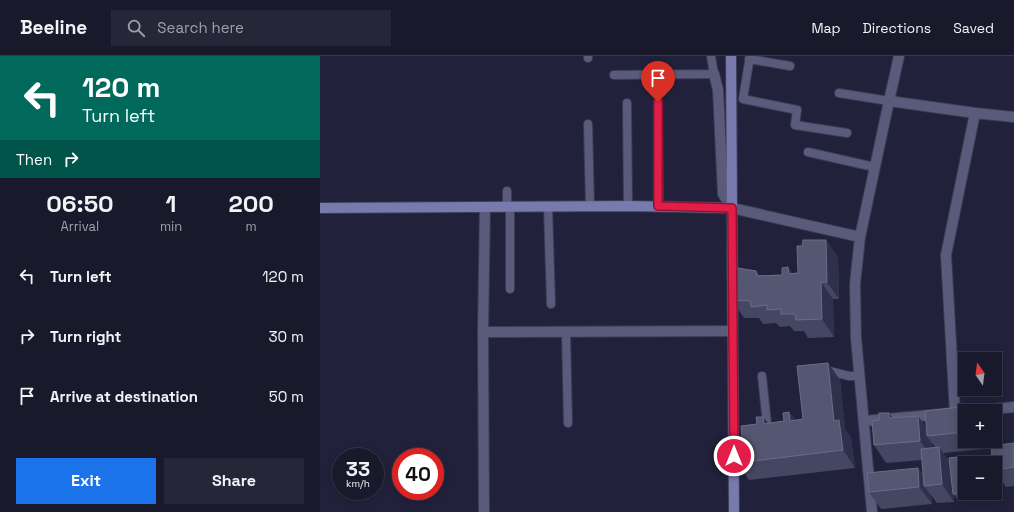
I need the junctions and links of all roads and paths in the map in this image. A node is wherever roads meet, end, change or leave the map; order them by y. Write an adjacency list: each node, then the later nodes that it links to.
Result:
1 (711, 56): 6 (lane)
2 (731, 56): 26 (street)
3 (899, 56): 9 (street)
4 (749, 58): 5 (lane); 15 (lane)
5 (790, 66)
6 (714, 74): 7 (lane); 26 (street)
7 (614, 75)
8 (839, 93): 9 (lane)
9 (889, 101): 12 (street); 17 (street)
10 (658, 102): 21 (lane)
11 (627, 103): 20 (lane)
12 (975, 113): 13 (street); 36 (street)
13 (1014, 117)
14 (588, 124): 19 (lane)
15 (847, 133)
16 (808, 152): 17 (lane)
17 (874, 167): 27 (street)
18 (507, 191): 23 (lane)
19 (590, 206): 20 (street); 24 (street)
20 (628, 206): 21 (street)
21 (658, 206): 26 (street)
22 (485, 207): 23 (street); 25 (street); 31 (street)
23 (509, 207): 24 (street); 28 (lane)
24 (548, 207): 29 (lane)
25 (320, 208)
26 (732, 208): 27 (street); 30 (street)
27 (860, 237): 35 (street)
28 (510, 289)
29 (551, 304)
30 (733, 331): 32 (street); 44 (street)
31 (483, 332): 32 (street); 43 (street)
32 (566, 332): 41 (lane)
33 (816, 368): 35 (lane)
34 (762, 376): 42 (lane)
35 (859, 376): 40 (street)
36 (959, 404)
37 (1014, 408): 38 (street)
38 (1002, 409)
39 (958, 412): 40 (street)
40 (864, 421): 45 (street)
41 (568, 423)
42 (767, 425)
43 (484, 512)
44 (734, 512)
45 (872, 512)

